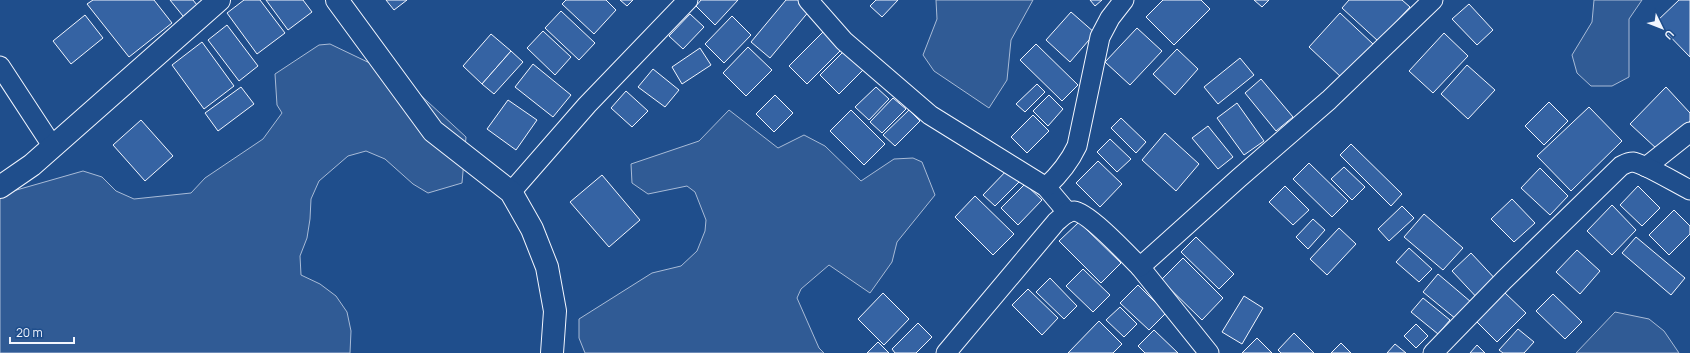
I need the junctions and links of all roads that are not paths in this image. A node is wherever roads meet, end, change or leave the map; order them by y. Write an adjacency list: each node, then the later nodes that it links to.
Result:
1 (219, 0): 9 (street)
2 (338, 0): 14 (street)
3 (688, 0): 14 (street)
4 (808, 0): 12 (street)
5 (1124, 0): 12 (street)
6 (1433, 0): 16 (street)
7 (0, 66): 9 (street)
8 (1690, 132): 10 (street)
9 (53, 147): 11 (street)
10 (1646, 167): 13 (street); 20 (street)
11 (0, 187)
12 (1046, 188): 15 (street)
13 (1690, 190)
14 (511, 192): 17 (street)
15 (1068, 213): 16 (street); 18 (street)
16 (1140, 267): 19 (street)
17 (552, 353)
18 (946, 353)
19 (1209, 353)
20 (1433, 353)

